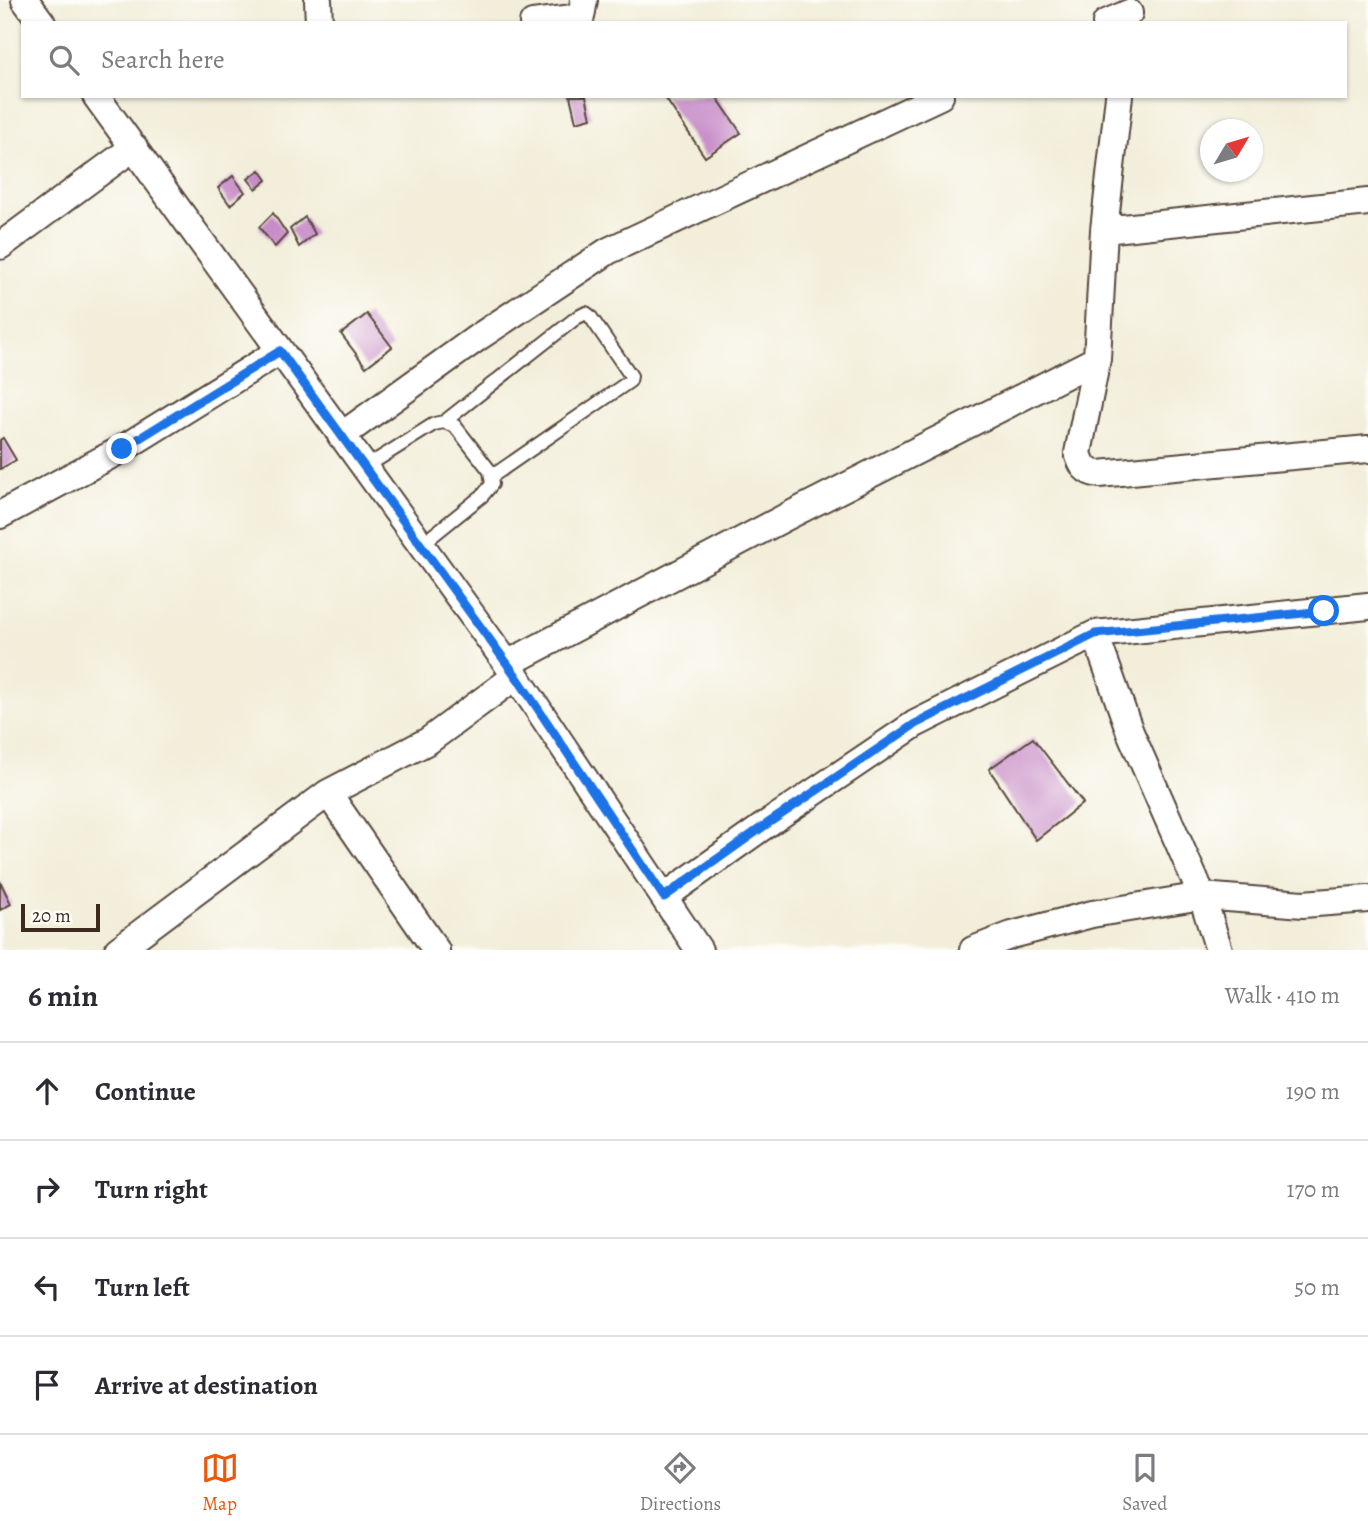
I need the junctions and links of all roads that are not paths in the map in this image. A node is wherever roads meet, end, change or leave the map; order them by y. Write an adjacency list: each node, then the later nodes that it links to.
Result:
1 (25, 0): 4 (street)
2 (318, 0): 5 (street)
3 (584, 0): 6 (street)
4 (40, 21)
5 (319, 21)
6 (550, 21)
7 (101, 98): 10 (street)
8 (936, 98): 17 (street)
9 (1119, 98): 12 (street)
10 (134, 147): 13 (street); 14 (street)
11 (1368, 202): 12 (street)
12 (1104, 230): 15 (street)
13 (0, 246)
14 (280, 351): 17 (street); 21 (street)
15 (1097, 359): 18 (street); 25 (street)
16 (444, 422): 19 (lane); 20 (lane); 20 (lane)
17 (341, 436): 19 (street)
18 (1368, 449)
19 (365, 468): 22 (street)
20 (491, 477): 22 (lane)
21 (0, 515)
22 (421, 545): 25 (street)
23 (1368, 606): 24 (street)
24 (1095, 634): 27 (street); 28 (street)
25 (511, 670): 26 (street); 28 (street)
26 (328, 793): 30 (street); 31 (street)
27 (1202, 896): 29 (street); 33 (street); 34 (street)
28 (664, 897): 32 (street)
29 (1368, 899)
30 (118, 950)
31 (436, 950)
32 (699, 950)
33 (973, 950)
34 (1219, 950)

